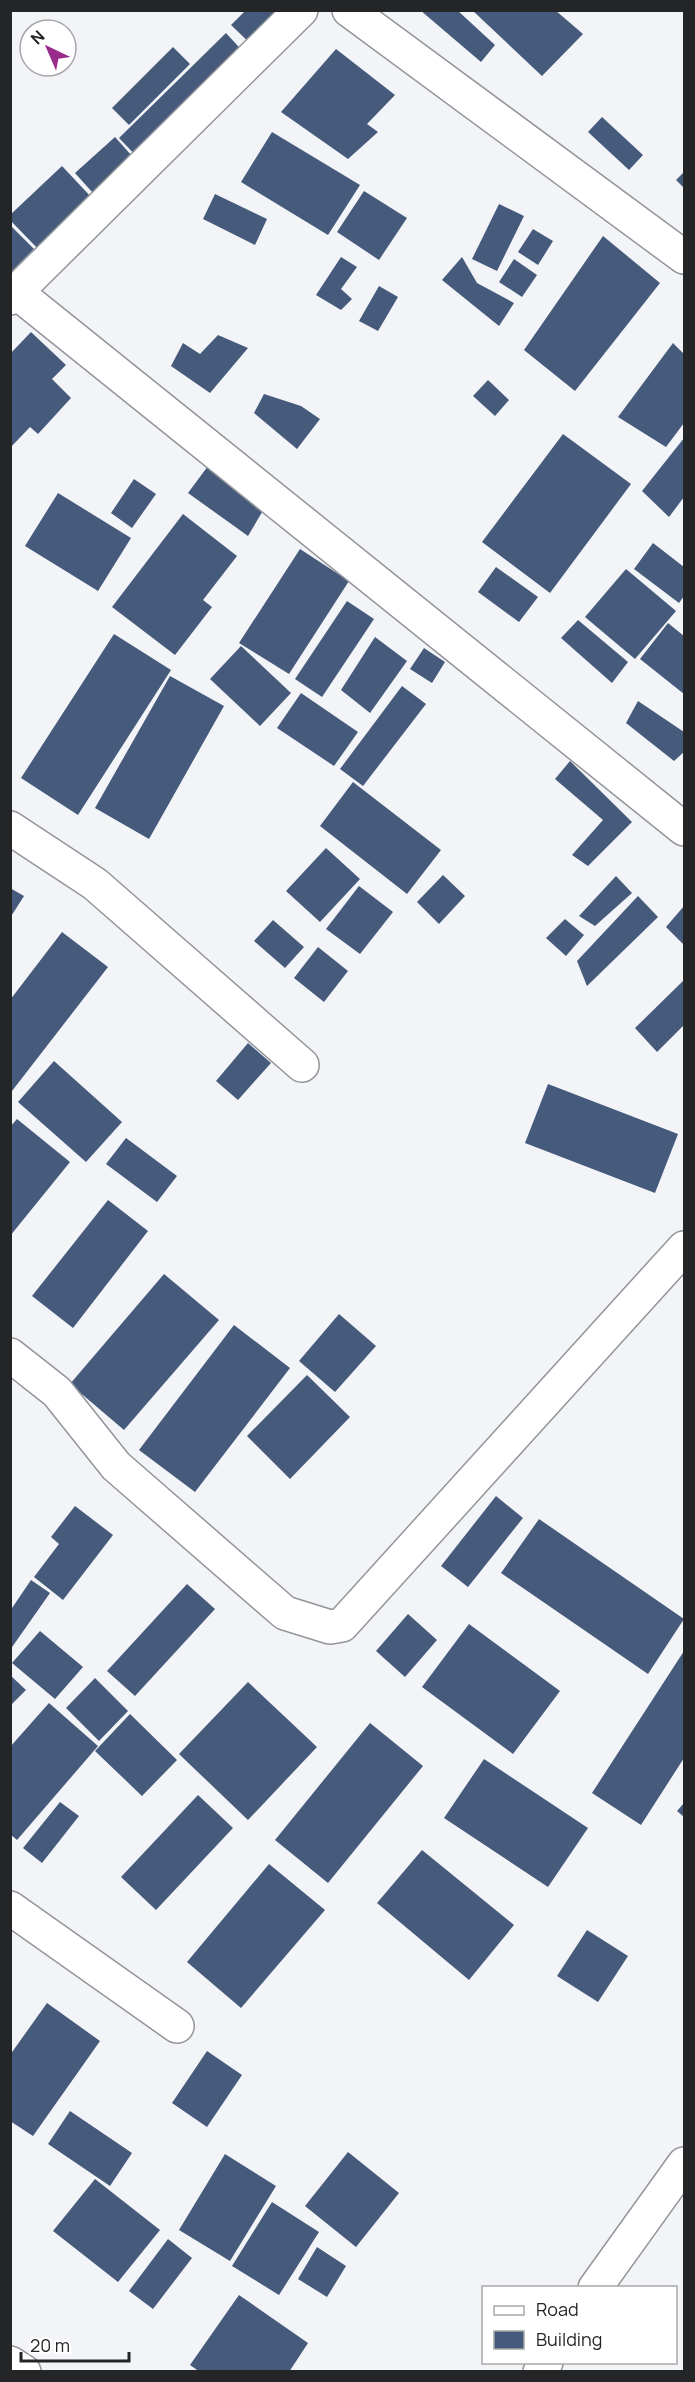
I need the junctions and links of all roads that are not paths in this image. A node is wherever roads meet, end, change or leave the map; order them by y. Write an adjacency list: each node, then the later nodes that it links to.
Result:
1 (301, 10): 4 (street)
2 (349, 10): 3 (street)
3 (684, 257)
4 (13, 295): 6 (street)
5 (10, 828): 7 (street)
6 (684, 829)
7 (302, 1065)
8 (684, 1248): 9 (street)
9 (10, 1355)
10 (10, 1908): 11 (street)
11 (177, 2026)
12 (684, 2164): 13 (street)
13 (596, 2286)
14 (10, 2363): 15 (street)
15 (24, 2372)

